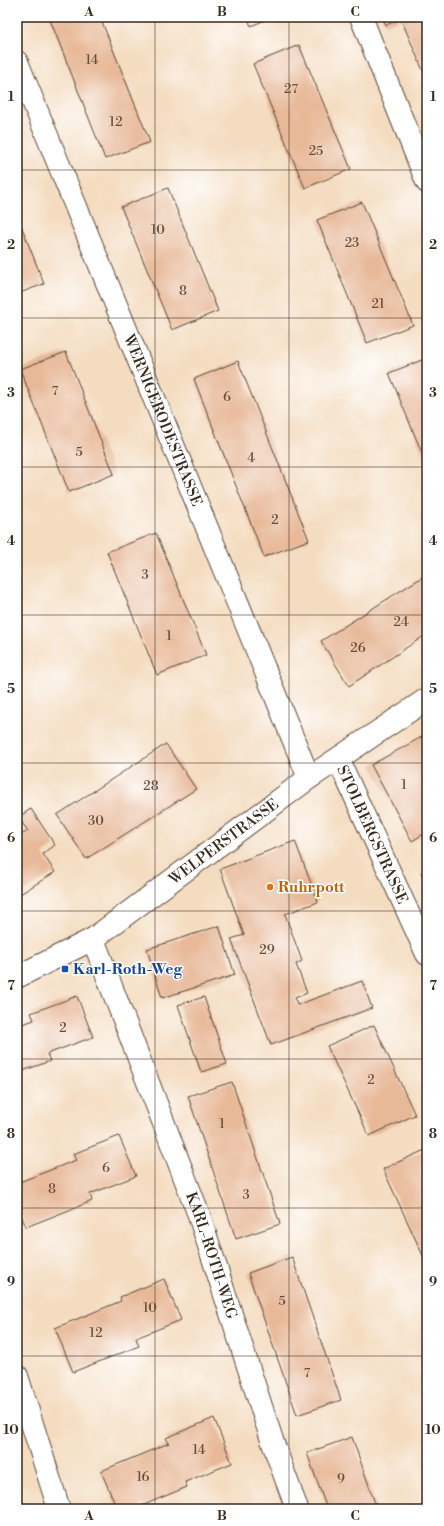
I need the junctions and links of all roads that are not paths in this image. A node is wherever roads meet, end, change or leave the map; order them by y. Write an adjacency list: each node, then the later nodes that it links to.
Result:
1 (361, 17): 3 (street)
2 (17, 62): 6 (street, WERNIGERODESTRASSE)
3 (427, 182)
4 (427, 699): 5 (street, WELPERSTRASSE)
5 (338, 759): 6 (street, WELPERSTRASSE); 8 (street, STOLBERGSTRASSE)
6 (309, 778): 7 (street, WELPERSTRASSE)
7 (93, 939): 9 (street, WELPERSTRASSE); 12 (street, KARL-ROTH-WEG)
8 (427, 954)
9 (17, 977)
10 (17, 1376): 11 (street)
11 (59, 1509)
12 (297, 1509)

